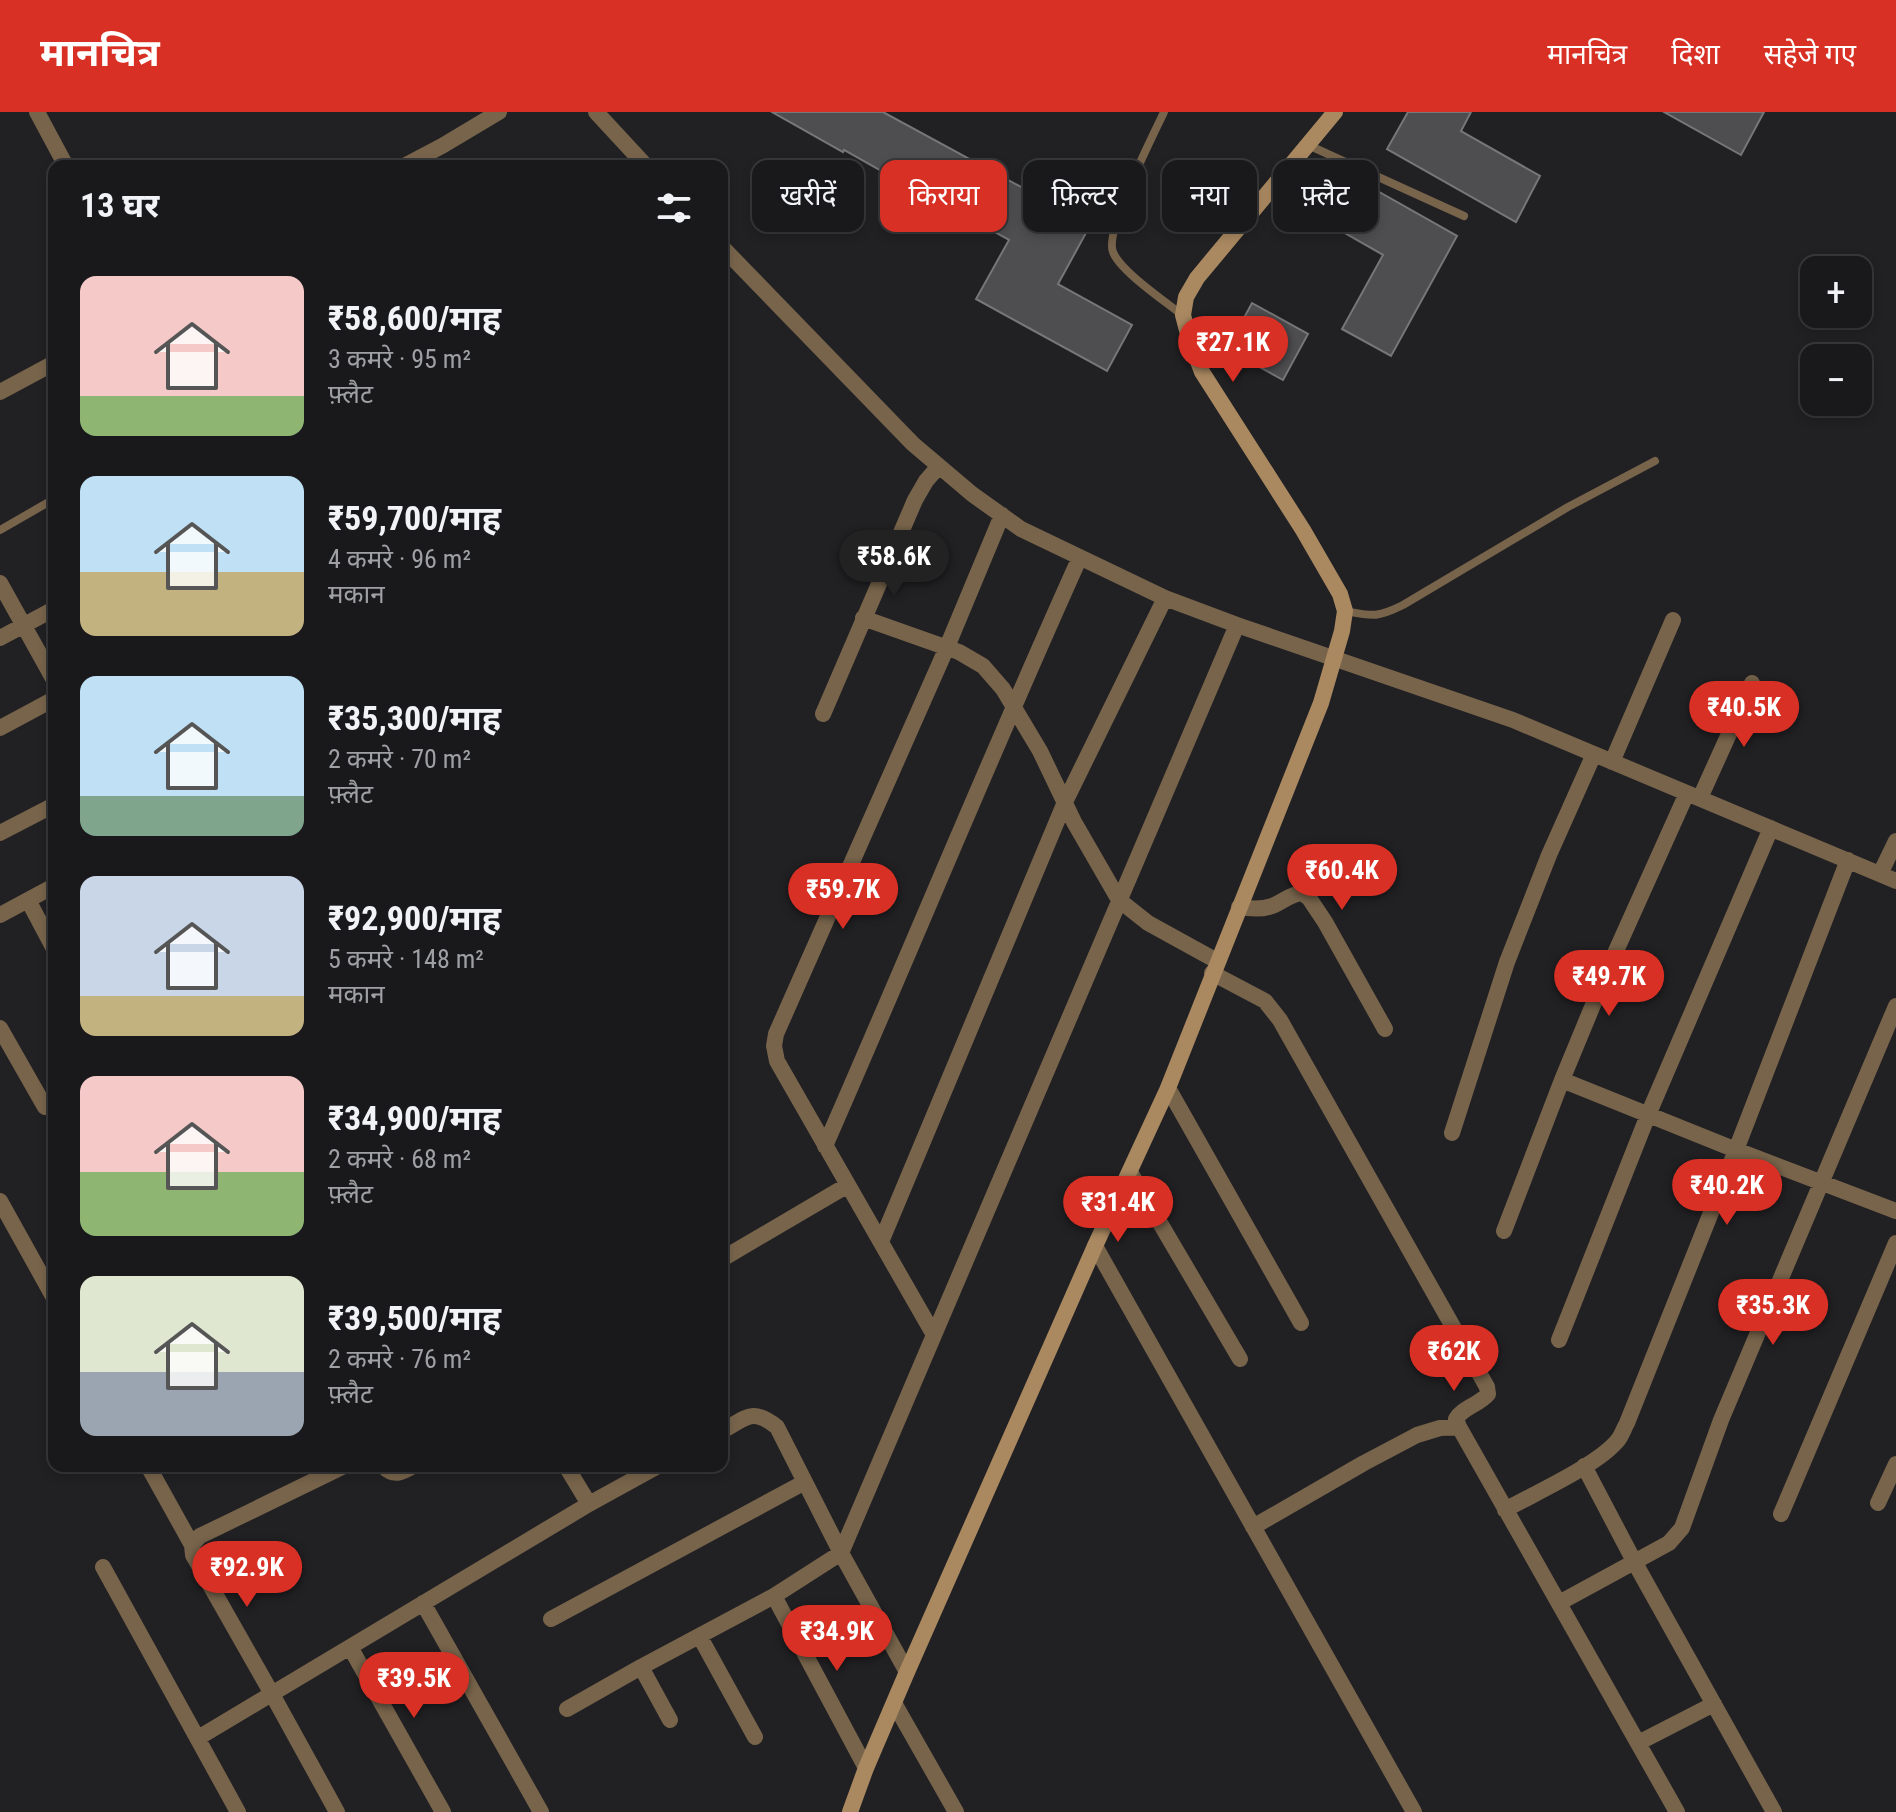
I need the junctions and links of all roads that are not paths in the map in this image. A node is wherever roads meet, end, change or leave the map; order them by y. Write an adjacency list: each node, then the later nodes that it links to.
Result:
1 (37, 112): 7 (street)
2 (499, 112): 8 (street)
3 (596, 112): 9 (street)
4 (1164, 112): 12 (lane)
5 (1335, 112): 6 (street)
6 (1308, 145): 10 (lane); 12 (street)
7 (63, 160)
8 (415, 160)
9 (640, 160)
10 (1464, 216)
11 (728, 253): 16 (street)
12 (1183, 315): 23 (street)
13 (48, 366): 14 (street)
14 (0, 392)
15 (1655, 461): 23 (lane)
16 (939, 466): 18 (street); 25 (street)
17 (48, 502): 19 (lane)
18 (1002, 515): 20 (street); 30 (street)
19 (0, 530)
20 (1080, 557): 22 (street); 35 (street)
21 (0, 583): 28 (street)
22 (1165, 598): 27 (street); 41 (street)
23 (1345, 611): 31 (street)
24 (48, 612): 28 (street)
25 (863, 618): 30 (street); 36 (street)
26 (1673, 620): 39 (street)
27 (1237, 625): 31 (street); 50 (street)
28 (23, 626): 29 (street); 32 (street)
29 (0, 638)
30 (947, 647): 35 (street); 63 (street)
31 (1335, 658): 38 (street); 51 (street)
32 (48, 670)
33 (1752, 683): 40 (street)
34 (48, 702): 37 (street)
35 (1013, 705): 41 (street); 63 (street)
36 (823, 714)
37 (0, 728)
38 (1594, 754): 39 (street); 62 (street)
39 (1612, 762): 40 (street)
40 (1693, 796): 43 (street); 58 (street)
41 (1065, 802): 50 (street); 71 (street)
42 (48, 808): 44 (street)
43 (1771, 828): 46 (street); 61 (street)
44 (0, 833)
45 (1896, 841): 47 (street)
46 (1848, 860): 47 (street); 64 (street)
47 (1888, 878)
48 (48, 889): 49 (street)
49 (28, 900): 52 (street); 53 (street)
50 (1119, 900): 54 (street); 77 (street)
51 (1239, 907): 54 (street); 57 (street)
52 (0, 915)
53 (48, 938)
54 (1215, 967): 59 (street); 80 (street)
55 (1896, 1006): 66 (street)
56 (0, 1028): 60 (street)
57 (1385, 1029)
58 (1562, 1080): 61 (street); 70 (street)
59 (1168, 1088): 65 (street); 76 (street)
60 (45, 1107)
61 (1648, 1115): 64 (street); 78 (street)
62 (1452, 1133)
63 (825, 1146): 67 (street)
64 (1736, 1150): 66 (street); 83 (street)
65 (1130, 1172): 73 (street); 79 (street)
66 (1822, 1181): 69 (street); 96 (street)
67 (848, 1185): 71 (street); 74 (street)
68 (0, 1201): 75 (street)
69 (1896, 1211)
70 (1504, 1231)
71 (881, 1242): 77 (street)
72 (1896, 1243): 92 (street)
73 (1095, 1246): 93 (street); 105 (street)
74 (728, 1255)
75 (48, 1287)
76 (1301, 1323)
77 (934, 1335): 95 (street)
78 (1559, 1340)
79 (1240, 1359)
80 (1459, 1427): 91 (street); 93 (street)
81 (728, 1428): 88 (street)
82 (1896, 1464): 89 (street)
83 (1584, 1466): 91 (street); 96 (street)
84 (151, 1472): 94 (street)
85 (332, 1472): 94 (street)
86 (570, 1472): 90 (street)
87 (647, 1472): 90 (street)
88 (805, 1482): 95 (street); 101 (street)
89 (1878, 1503)
90 (589, 1504): 99 (street)
91 (1505, 1510): 100 (street)
92 (1781, 1514)
93 (1253, 1527): 121 (street)
94 (192, 1545): 106 (street)
95 (841, 1553): 98 (street); 105 (street)
96 (1635, 1563): 100 (street); 108 (street)
97 (103, 1567): 112 (street)
98 (774, 1596): 102 (street); 114 (street)
99 (423, 1603): 103 (street); 118 (street)
100 (1559, 1603): 113 (street)
101 (551, 1619)
102 (700, 1637): 104 (street); 111 (street)
103 (350, 1647): 106 (street); 117 (street)
104 (641, 1667): 109 (street); 110 (street)
105 (907, 1672): 107 (street)
106 (272, 1694): 112 (street); 116 (street)
107 (894, 1703): 114 (street); 120 (street)
108 (1714, 1704): 113 (street); 123 (street)
109 (567, 1709)
110 (670, 1720)
111 (755, 1737)
112 (198, 1738): 115 (street)
113 (1638, 1743): 122 (street)
114 (866, 1768): 119 (street)
115 (238, 1812)
116 (337, 1812)
117 (443, 1812)
118 (541, 1812)
119 (850, 1812)
120 (956, 1812)
121 (1414, 1812)
122 (1677, 1812)
123 (1774, 1812)

